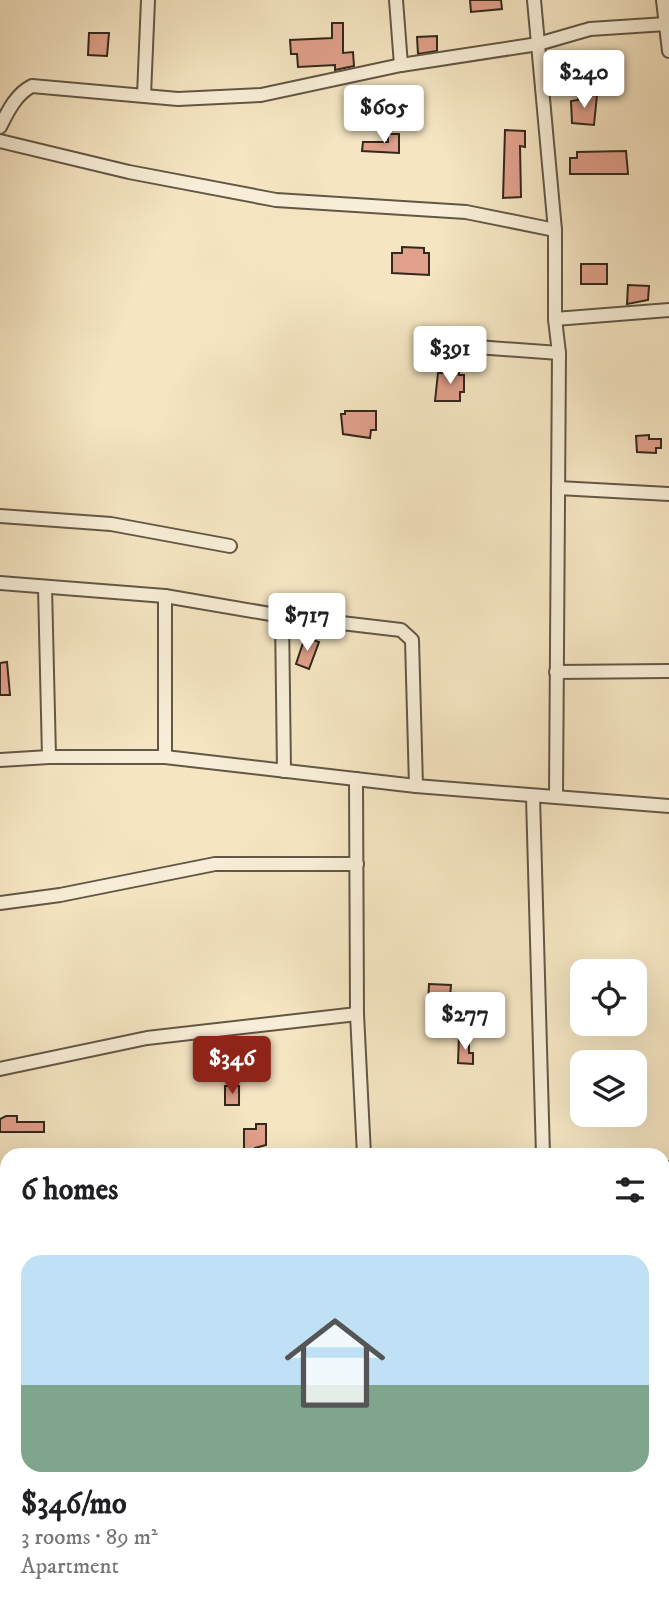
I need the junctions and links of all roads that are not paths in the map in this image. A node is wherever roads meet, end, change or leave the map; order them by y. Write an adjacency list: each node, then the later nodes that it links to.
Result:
1 (148, 0): 9 (street)
2 (396, 0): 8 (street)
3 (534, 0): 6 (street)
4 (663, 0): 5 (street)
5 (666, 23): 6 (street); 7 (street)
6 (538, 44): 8 (street); 12 (street)
7 (669, 51)
8 (401, 65): 9 (street)
9 (144, 95): 10 (street)
10 (0, 127)
11 (0, 141): 12 (street)
12 (555, 230): 14 (street)
13 (669, 310): 14 (street)
14 (555, 318): 16 (street)
15 (436, 344): 16 (street)
16 (559, 353): 17 (street)
17 (558, 488): 18 (street); 26 (street)
18 (669, 494)
19 (0, 516): 20 (street)
20 (230, 546)
21 (0, 583): 22 (street)
22 (45, 587): 23 (street); 27 (street)
23 (165, 596): 24 (street); 28 (street)
24 (282, 617): 30 (street); 32 (street)
25 (669, 671): 26 (street)
26 (556, 672): 33 (street)
27 (48, 757): 28 (street); 29 (street)
28 (164, 757): 30 (street)
29 (0, 760)
30 (284, 771): 31 (street)
31 (356, 779): 32 (street); 36 (street)
32 (416, 786): 34 (street)
33 (556, 796): 34 (street); 35 (street)
34 (533, 797): 41 (street)
35 (669, 806)
36 (357, 864): 37 (street); 38 (street)
37 (0, 903)
38 (357, 1014): 39 (street); 40 (street)
39 (0, 1069)
40 (363, 1148)
41 (543, 1148)

